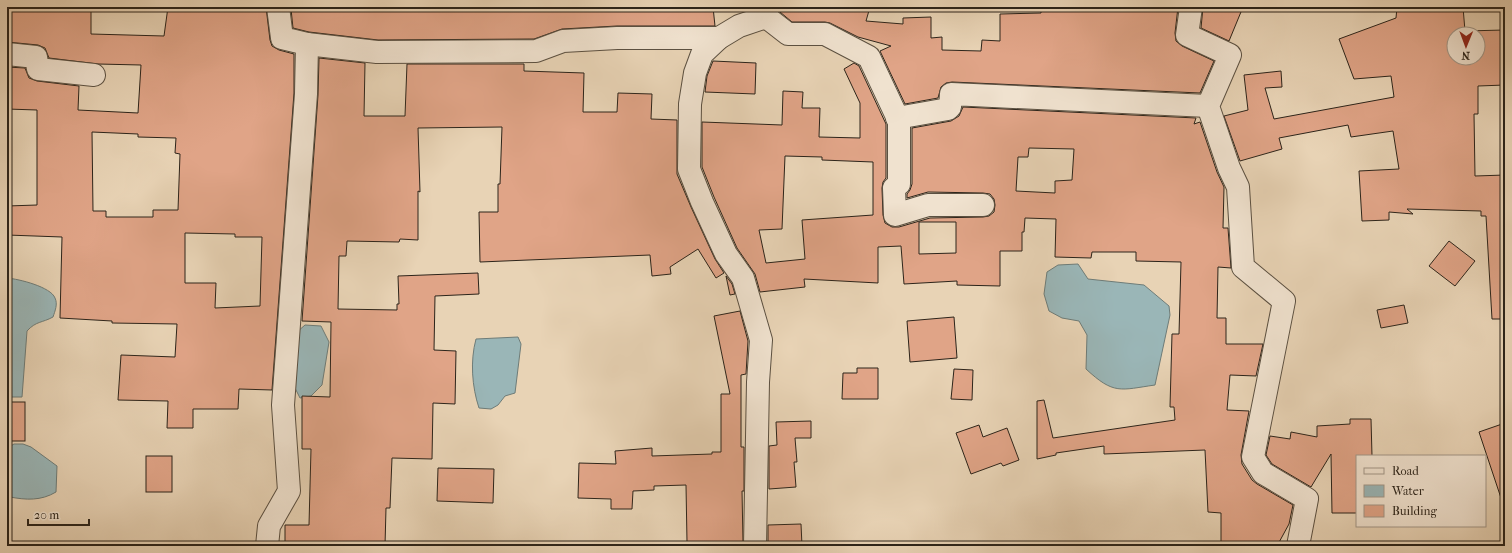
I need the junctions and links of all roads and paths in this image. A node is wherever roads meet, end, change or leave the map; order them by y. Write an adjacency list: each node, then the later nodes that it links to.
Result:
1 (278, 7): 5 (street)
2 (1191, 7): 8 (street)
3 (767, 12): 4 (street); 9 (street)
4 (719, 38): 5 (street); 12 (street)
5 (307, 44): 11 (street)
6 (7, 54): 7 (street)
7 (94, 75)
8 (1208, 106): 9 (street); 13 (street)
9 (897, 118): 10 (street)
10 (983, 205)
11 (267, 546)
12 (755, 546)
13 (1298, 546)

